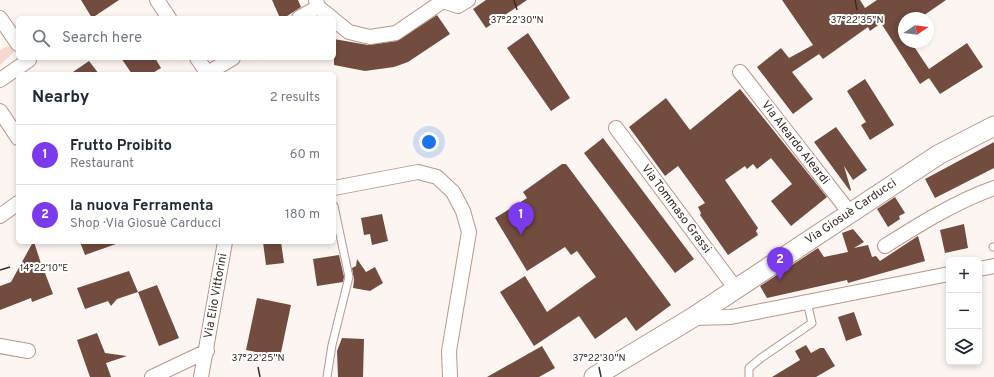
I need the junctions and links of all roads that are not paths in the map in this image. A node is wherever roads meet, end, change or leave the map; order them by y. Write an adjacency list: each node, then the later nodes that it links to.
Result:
1 (157, 0): 4 (street)
2 (468, 0): 8 (street)
3 (317, 3): 5 (street); 6 (street)
4 (169, 16)
5 (301, 16)
6 (330, 16)
7 (0, 18): 9 (street)
8 (336, 22)
9 (16, 41)
10 (29, 60): 16 (street)
11 (198, 60): 13 (street)
12 (230, 60): 14 (street)
13 (206, 72)
14 (210, 72)
15 (740, 72): 24 (street, Via Aleardo Aleardi)
16 (0, 80)
17 (0, 112): 20 (street)
18 (994, 126): 24 (street, Via Giosuè Carducci)
19 (616, 128): 32 (street, Via Tommaso Grassi)
20 (16, 135)
21 (336, 188): 41 (street)
22 (994, 188): 28 (street)
23 (16, 204): 26 (street)
24 (850, 214): 32 (street, Via Giosuè Carducci)
25 (336, 215): 40 (lane)
26 (0, 216)
27 (225, 244): 37 (street, Via Elio Vittorini)
28 (886, 246)
29 (994, 266): 30 (street)
30 (982, 268)
31 (946, 275): 33 (street)
32 (736, 289): 34 (street, Via Giosuè Carducci)
33 (807, 302): 34 (street); 43 (lane)
34 (692, 318): 42 (street, Via Giosuè Carducci)
35 (0, 346): 36 (street)
36 (28, 351)
37 (207, 351): 38 (street, Via Elio Vittorini); 39 (street, Via Elio Vittorini)
38 (152, 377)
39 (201, 377)
40 (327, 377)
41 (450, 377)
42 (594, 377)
43 (749, 377)

